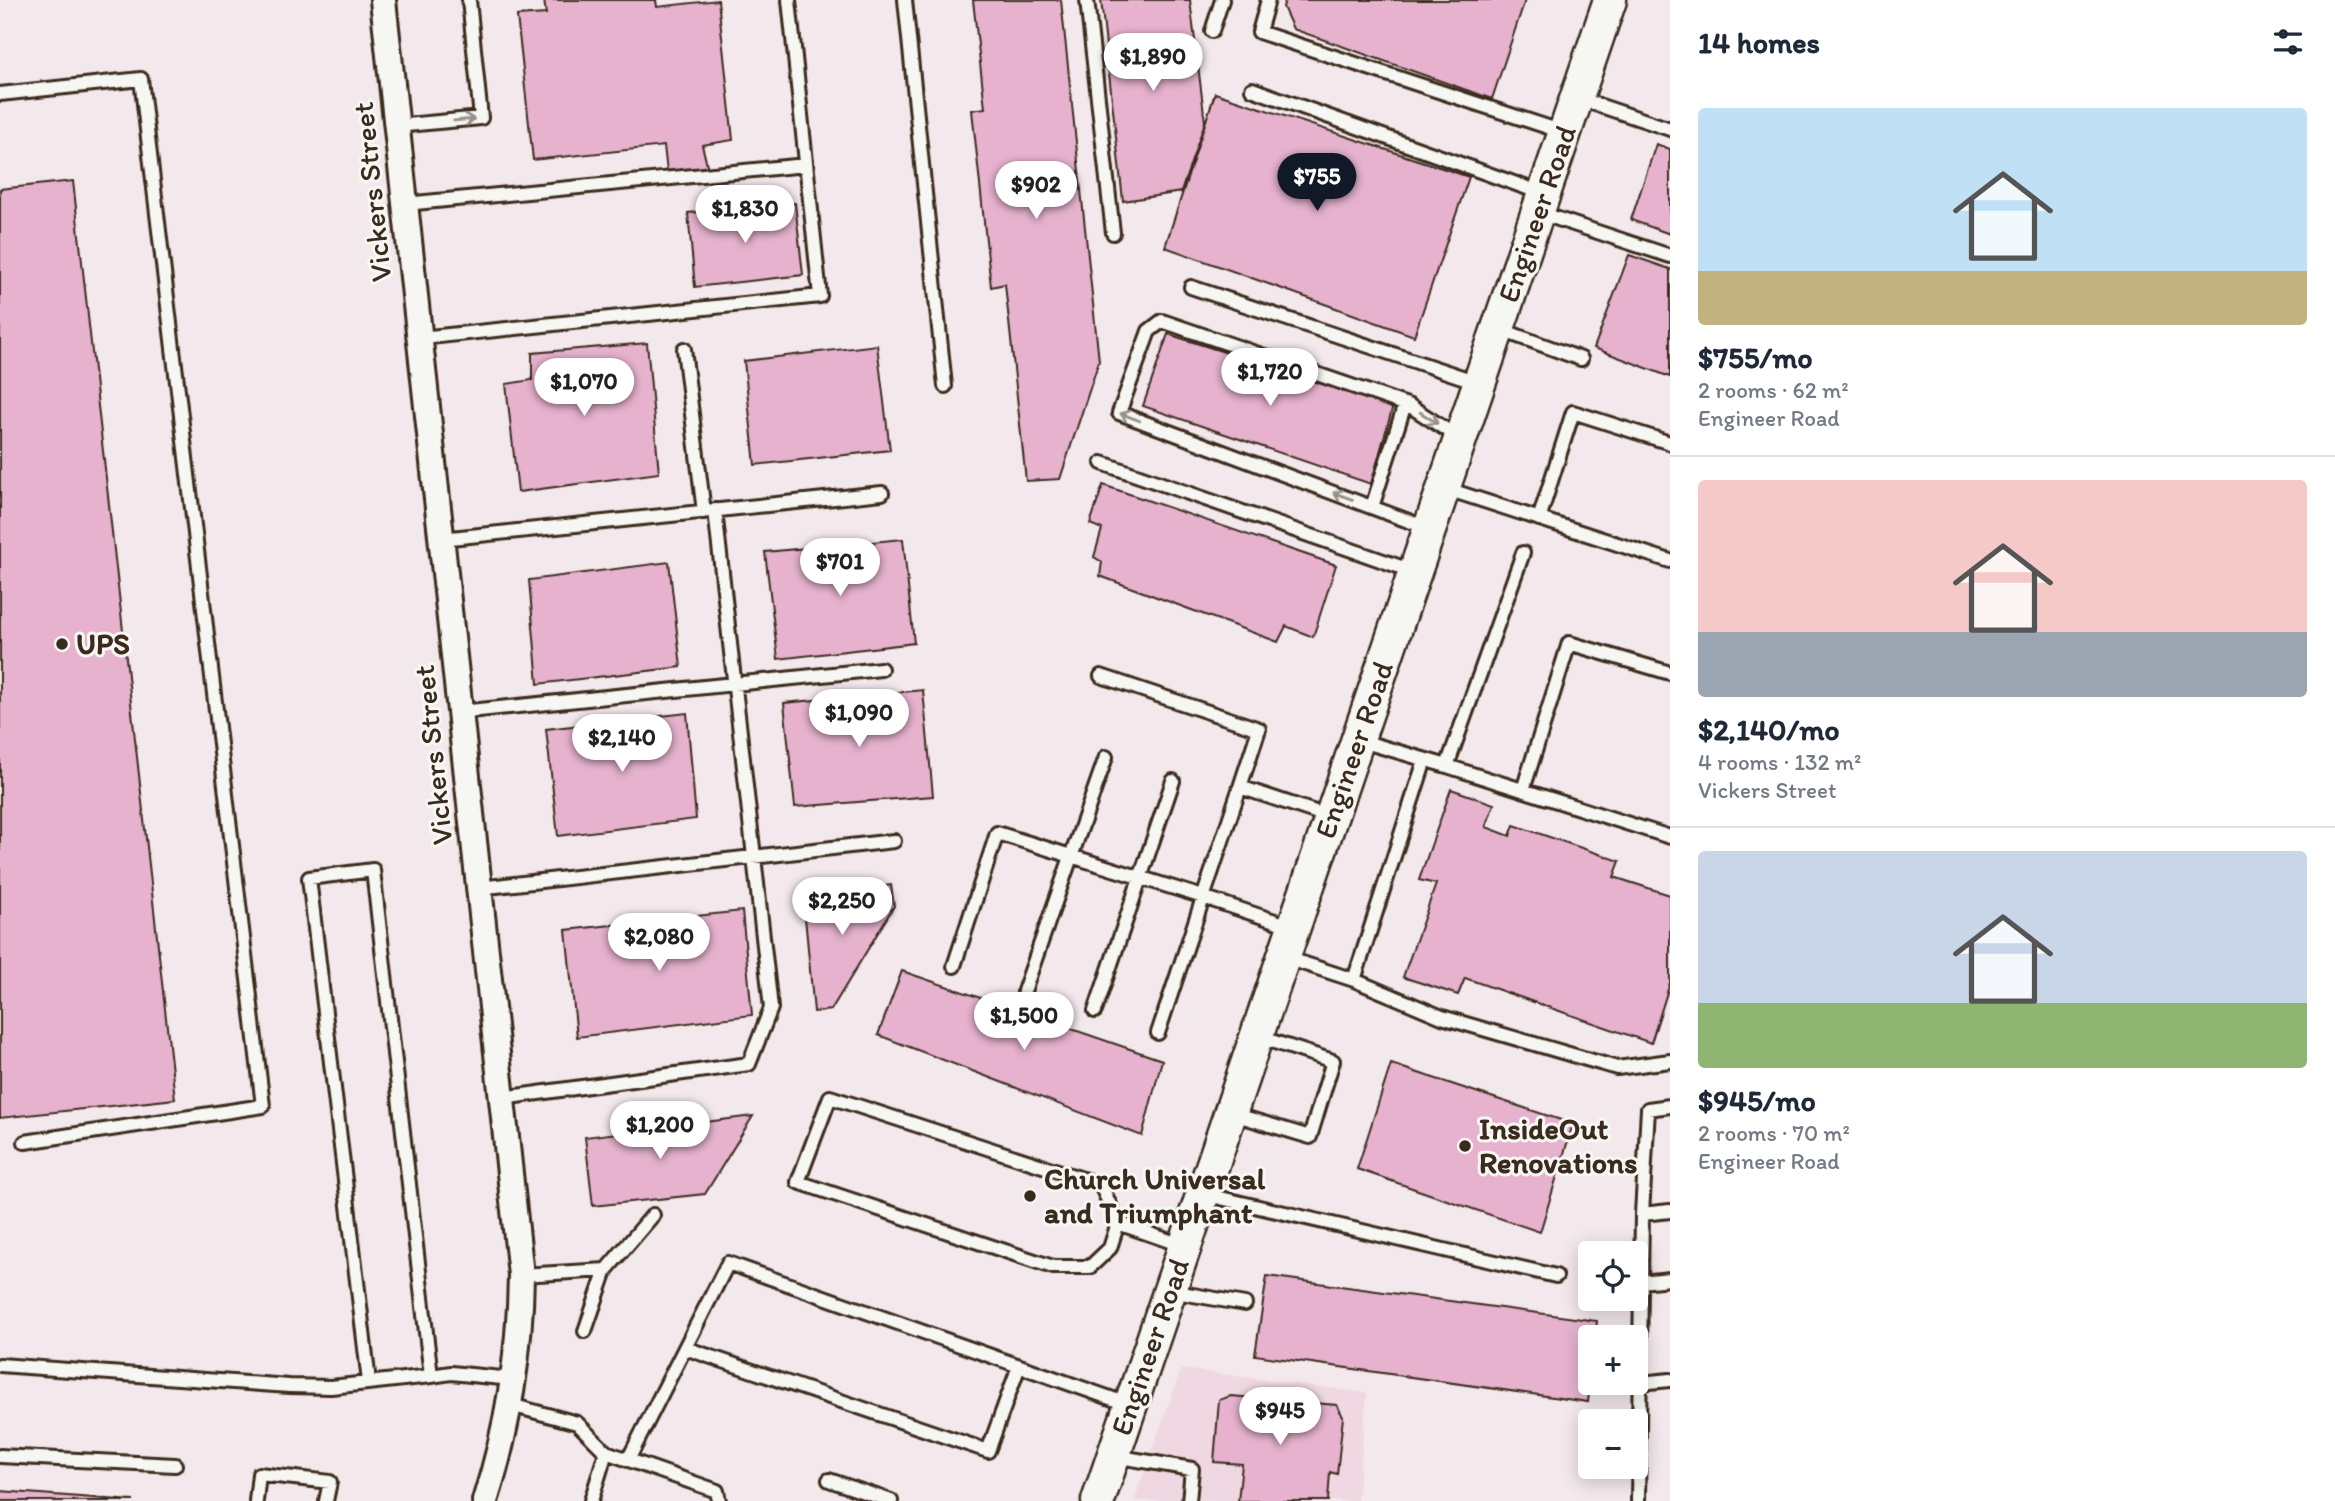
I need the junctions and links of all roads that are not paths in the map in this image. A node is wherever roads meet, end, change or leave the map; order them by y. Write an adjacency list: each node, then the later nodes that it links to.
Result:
1 (383, 0): 13 (street, Vickers Street)
2 (469, 0): 13 (lane, one-way to 2)
3 (789, 0): 16 (lane)
4 (905, 0): 27 (lane)
5 (1087, 0): 19 (lane)
6 (1222, 0): 9 (lane)
7 (1268, 0): 15 (lane)
8 (1610, 0): 12 (street, Engineer Road)
9 (1212, 31)
10 (1252, 89): 17 (lane)
11 (0, 94): 74 (lane)
12 (1576, 98): 14 (lane); 15 (street, Engineer Road)
13 (396, 126): 18 (street, Vickers Street)
14 (1670, 129)
15 (1564, 133): 17 (street, Engineer Road)
16 (806, 165): 18 (lane); 23 (lane)
17 (1540, 203): 20 (lane); 22 (street, Engineer Road)
18 (405, 204): 23 (street, Vickers Street)
19 (1113, 233)
20 (1670, 256)
21 (1191, 287): 26 (lane)
22 (1497, 329): 25 (lane); 26 (street, Engineer Road)
23 (420, 338): 38 (street, Vickers Street)
24 (684, 349): 35 (lane)
25 (1581, 359)
26 (1480, 383): 29 (street, Engineer Road)
27 (946, 386)
28 (1405, 404): 29 (lane, one-way to 29); 34 (lane); 34 (lane, one-way to 28)
29 (1460, 439): 32 (street, Engineer Road)
30 (1670, 443): 36 (lane)
31 (1102, 463): 41 (lane)
32 (1444, 488): 36 (lane); 37 (street, Engineer Road)
33 (882, 493): 35 (lane)
34 (1372, 507): 37 (lane)
35 (709, 511): 38 (lane); 45 (lane)
36 (1539, 519): 40 (lane)
37 (1430, 529): 41 (street, Engineer Road)
38 (441, 539): 46 (street, Vickers Street)
39 (1523, 553): 50 (lane)
40 (1670, 561)
41 (1415, 572): 47 (street, Engineer Road)
42 (881, 669): 45 (lane)
43 (1670, 673): 53 (lane)
44 (1101, 676): 52 (lane)
45 (734, 684): 46 (lane); 58 (lane)
46 (460, 712): 60 (street, Vickers Street)
47 (1358, 740): 49 (lane); 54 (street, Engineer Road)
48 (1106, 757): 57 (lane)
49 (1425, 760): 50 (lane); 65 (lane)
50 (1447, 766): 53 (lane)
51 (1173, 781): 59 (lane)
52 (1240, 787): 54 (lane); 61 (lane)
53 (1523, 790): 55 (lane)
54 (1331, 818): 62 (street, Engineer Road)
55 (1670, 836)
56 (894, 841): 58 (lane)
57 (1072, 856): 59 (lane); 64 (lane); 66 (lane)
58 (754, 858): 60 (lane); 71 (lane)
59 (1140, 877): 61 (lane); 67 (lane)
60 (479, 888): 71 (street, Vickers Street)
61 (1203, 897): 62 (lane); 68 (lane)
62 (1293, 927): 63 (street, Engineer Road)
63 (1283, 957): 65 (lane); 69 (street, Engineer Road)
64 (954, 965)
65 (1354, 979): 70 (lane)
66 (1024, 991)
67 (1095, 1011)
68 (1158, 1033)
69 (1256, 1036): 73 (street, Engineer Road); 73 (lane)
70 (1670, 1061)
71 (502, 1098): 83 (street, Vickers Street)
72 (1670, 1106): 77 (lane)
73 (1230, 1112): 75 (street, Engineer Road)
74 (25, 1142)
75 (1203, 1194): 81 (street, Engineer Road); 84 (lane)
76 (1670, 1211): 77 (lane)
77 (1642, 1214): 80 (lane)
78 (653, 1215): 82 (lane)
79 (1118, 1223): 79 (lane); 81 (lane)
80 (1642, 1241)
81 (1185, 1246): 87 (street, Engineer Road)
82 (606, 1270): 83 (lane); 89 (lane)
83 (521, 1275): 94 (street, Vickers Street)
84 (1556, 1276)
85 (1670, 1279): 86 (lane)
86 (1648, 1281)
87 (1169, 1291): 88 (lane); 100 (street, Engineer Road)
88 (1245, 1304)
89 (585, 1331)
90 (685, 1348): 92 (lane); 92 (lane); 104 (lane)
91 (0, 1365): 96 (lane)
92 (1019, 1366): 100 (lane)
93 (431, 1376): 94 (lane); 96 (lane); 96 (lane)
94 (512, 1379): 99 (street, Vickers Street)
95 (1670, 1380): 97 (lane)
96 (369, 1382)
97 (1648, 1383)
98 (1640, 1395): 115 (lane)
99 (507, 1404): 101 (lane); 109 (street, Vickers Street)
100 (1131, 1405): 103 (street, Engineer Road)
101 (606, 1452): 104 (lane); 110 (lane)
102 (0, 1456): 105 (lane)
103 (1114, 1456): 113 (street, Engineer Road); 114 (lane)
104 (628, 1460): 111 (lane)
105 (175, 1465)
106 (829, 1480): 112 (lane)
107 (256, 1501): 108 (lane)
108 (326, 1501)
109 (485, 1501)
110 (591, 1501)
111 (719, 1501)
112 (891, 1501)
113 (1098, 1501)
114 (1189, 1501)
115 (1638, 1501)

